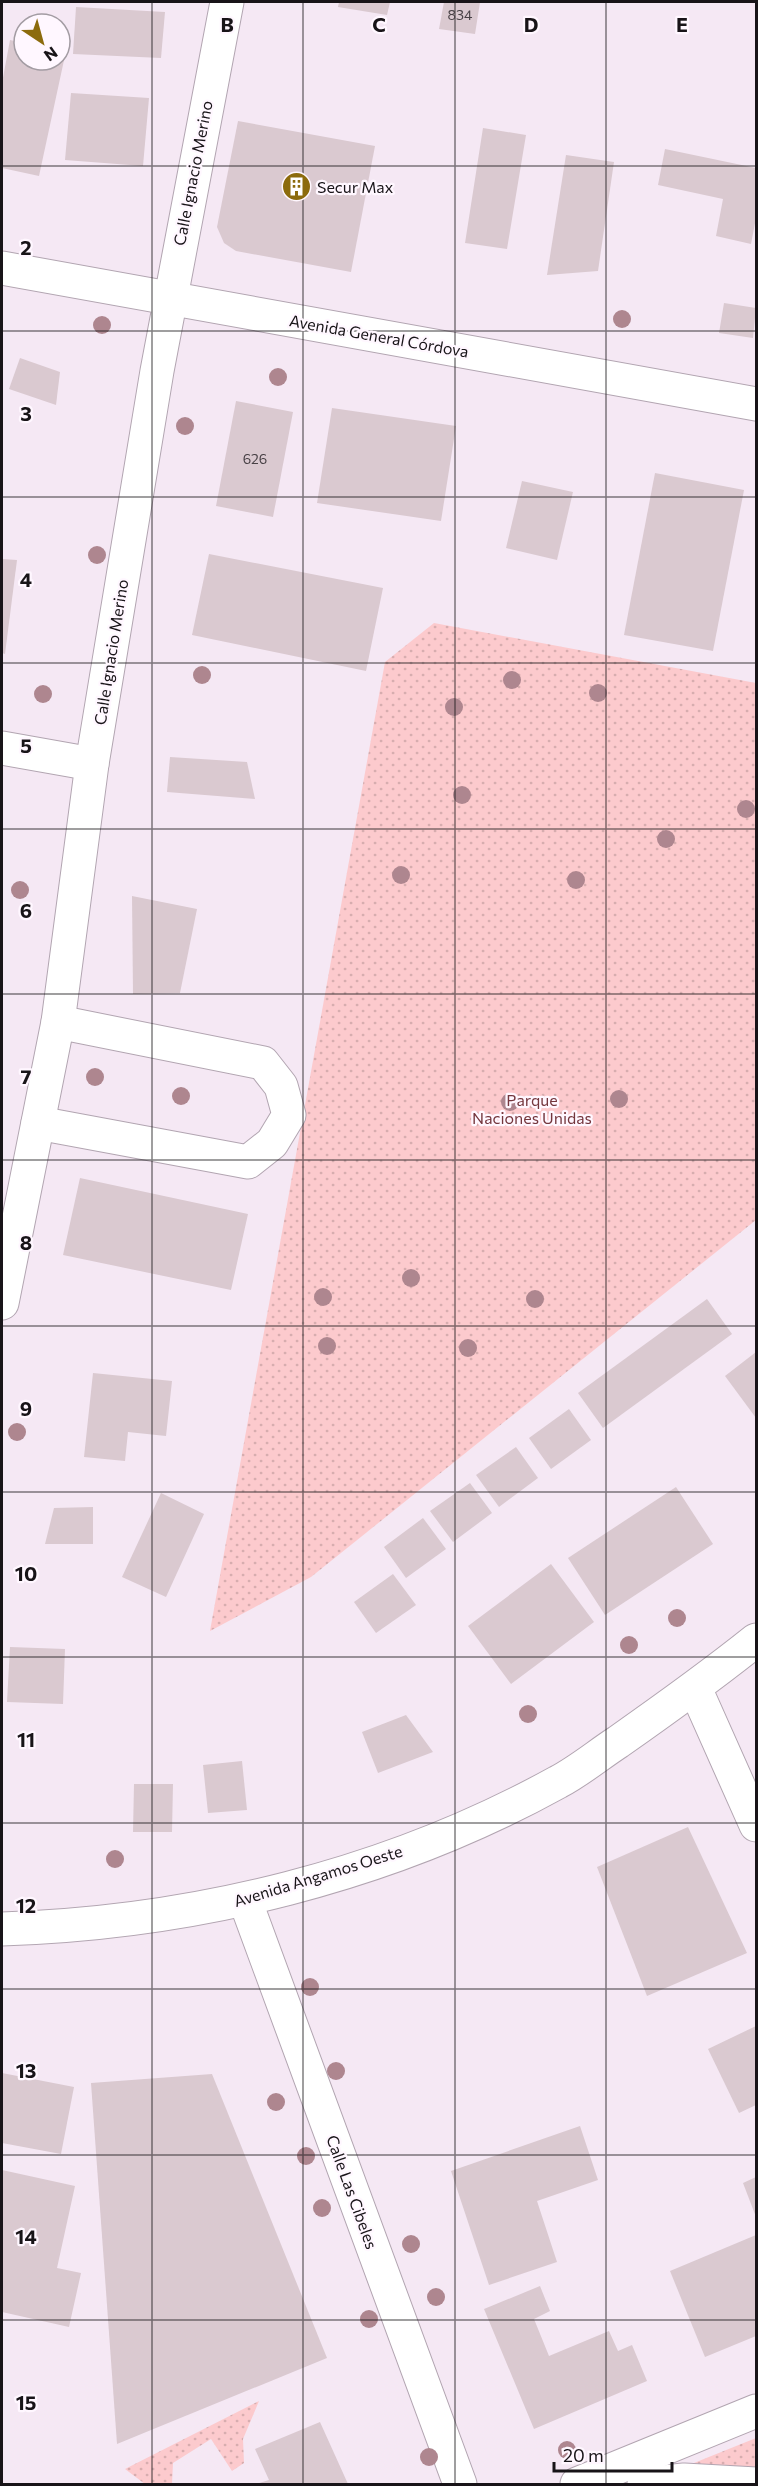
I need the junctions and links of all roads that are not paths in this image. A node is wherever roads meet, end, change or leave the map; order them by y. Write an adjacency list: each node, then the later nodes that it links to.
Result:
1 (227, 2): 3 (street, Calle Ignacio Merino)
2 (2, 268): 3 (street, Avenida General Córdova)
3 (169, 298): 4 (street, Avenida General Córdova); 6 (street, Calle Ignacio Merino)
4 (756, 404)
5 (2, 748): 6 (street)
6 (92, 764): 7 (street, Calle Ignacio Merino)
7 (58, 1022): 8 (street, Calle Ignacio Merino); 8 (street)
8 (38, 1123): 9 (street, Calle Ignacio Merino)
9 (2, 1303)
10 (756, 1640): 11 (street, Avenida Angamos Oeste)
11 (695, 1688): 12 (street); 13 (street, Avenida Angamos Oeste)
12 (756, 1825)
13 (245, 1900): 14 (street, Avenida Angamos Oeste); 16 (street, Calle Las Cibeles)
14 (2, 1929)
15 (756, 2411): 17 (street)
16 (460, 2484)
17 (577, 2484)
18 (644, 2484): 19 (street)
19 (756, 2484)

